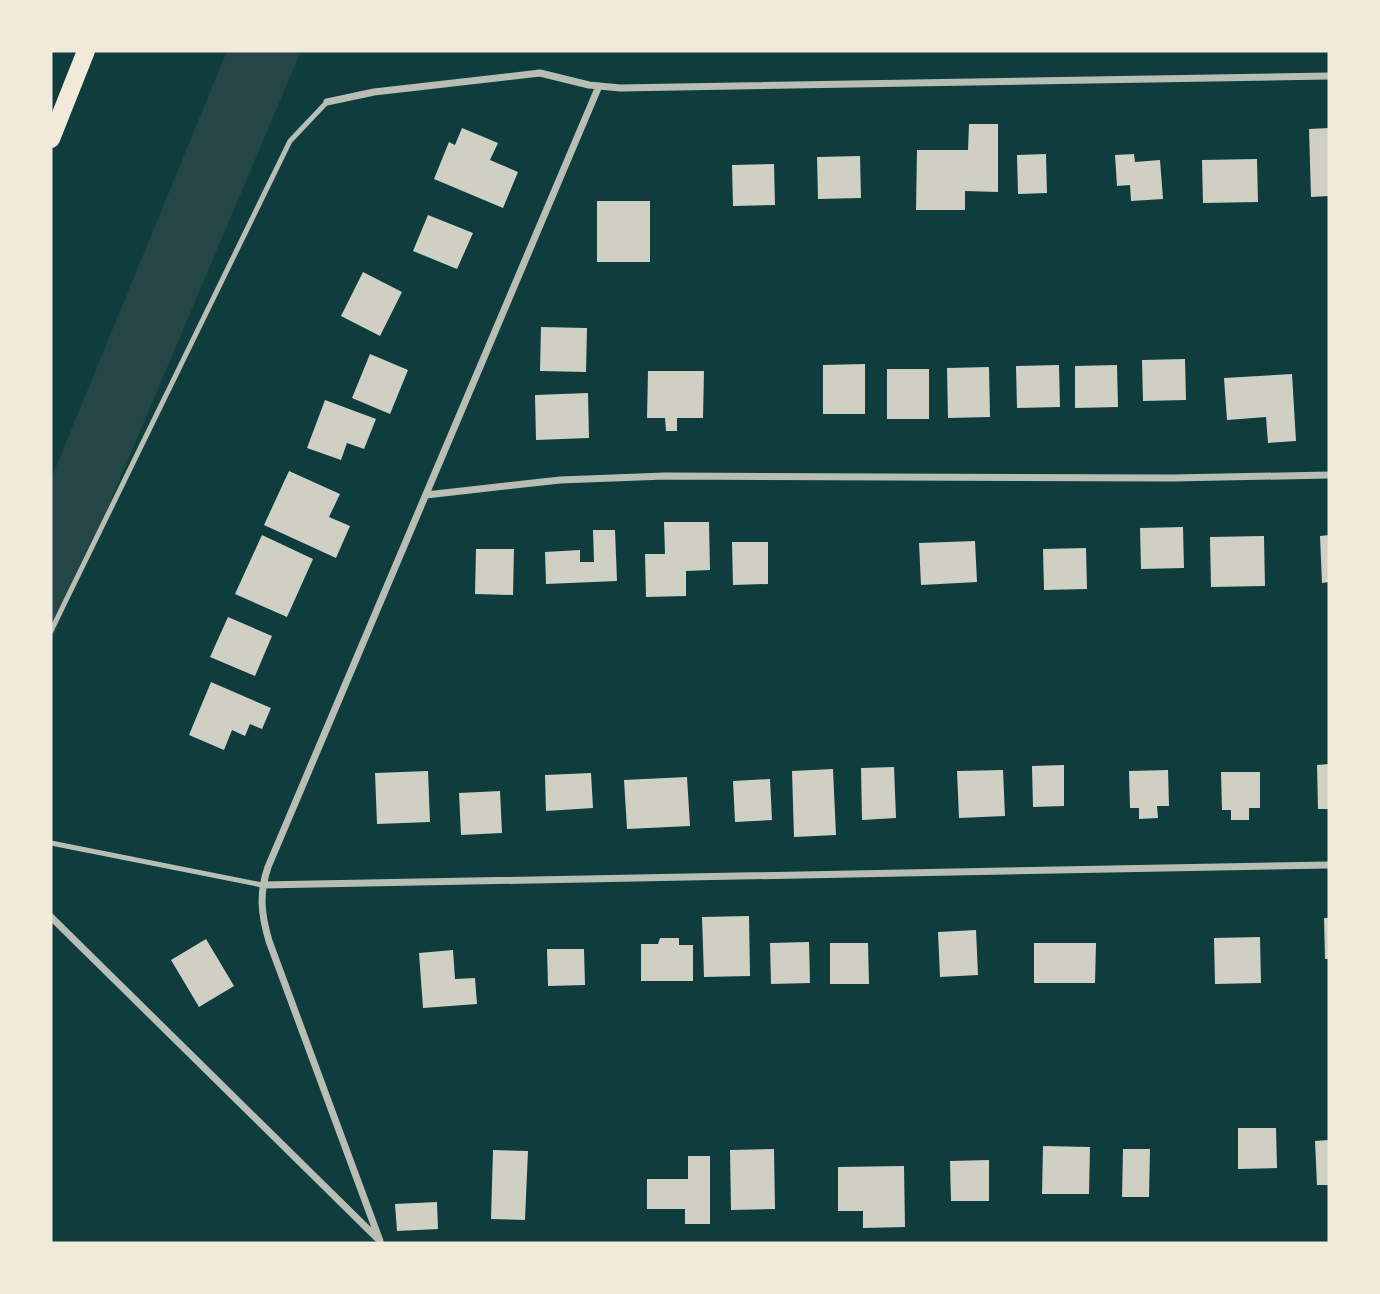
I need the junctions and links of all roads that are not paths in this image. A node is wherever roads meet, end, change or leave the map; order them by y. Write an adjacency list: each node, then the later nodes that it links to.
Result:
1 (86, 51): 5 (main road)
2 (1329, 76): 3 (street)
3 (599, 86): 4 (street); 7 (street)
4 (327, 102): 8 (lane)
5 (51, 139)
6 (1329, 475): 7 (street)
7 (426, 495): 11 (street)
8 (51, 631)
9 (51, 843): 11 (lane)
10 (1329, 865): 11 (street)
11 (262, 885): 12 (street)
12 (51, 917)

